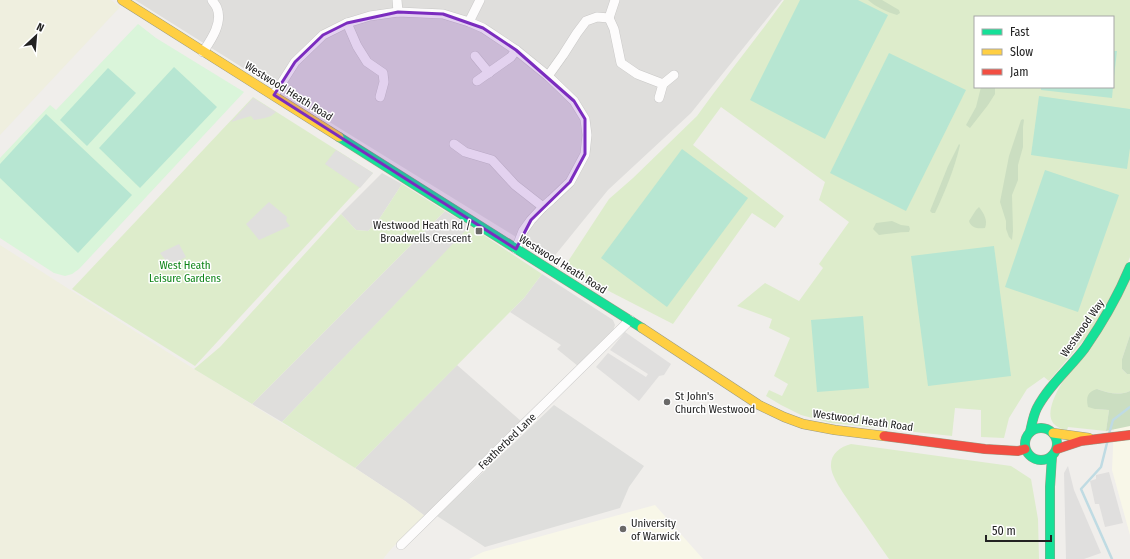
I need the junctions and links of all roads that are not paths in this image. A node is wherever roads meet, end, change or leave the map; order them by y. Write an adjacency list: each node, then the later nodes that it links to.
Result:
1 (122, 0): 11 (street, Westwood Heath Road)
2 (212, 0): 11 (street)
3 (397, 0): 6 (street)
4 (480, 0): 8 (street)
5 (615, 0): 7 (street)
6 (398, 12): 8 (street); 9 (street)
7 (609, 18): 15 (street); 17 (street)
8 (469, 22): 10 (street)
9 (347, 23): 18 (street); 19 (street)
10 (516, 50): 13 (street); 15 (street)
11 (203, 52): 18 (street, Westwood Heath Road)
12 (475, 56): 13 (street)
13 (489, 73): 16 (street)
14 (674, 75): 17 (street)
15 (548, 76): 22 (street)
16 (477, 81)
17 (663, 84): 20 (street)
18 (274, 95): 23 (street, Westwood Heath Road)
19 (380, 97)
20 (659, 98)
21 (454, 144): 22 (street)
22 (543, 207): 23 (street)
23 (516, 249): 25 (street, Westwood Heath Road)
24 (1130, 268): 26 (street, Westwood Way)
25 (630, 320): 31 (street, Westwood Heath Road); 35 (street, Featherbed Lane)
26 (1044, 397): 27 (street); 28 (street, Westwood Way)
27 (1051, 431): 28 (street); 30 (street); 32 (street)
28 (1030, 432): 31 (street)
29 (1130, 435): 30 (street)
30 (1098, 439): 32 (street)
31 (1025, 449): 33 (street)
32 (1054, 452): 33 (street); 34 (street)
33 (1037, 460): 34 (street)
34 (1050, 487): 36 (street)
35 (401, 545)
36 (1050, 559)

